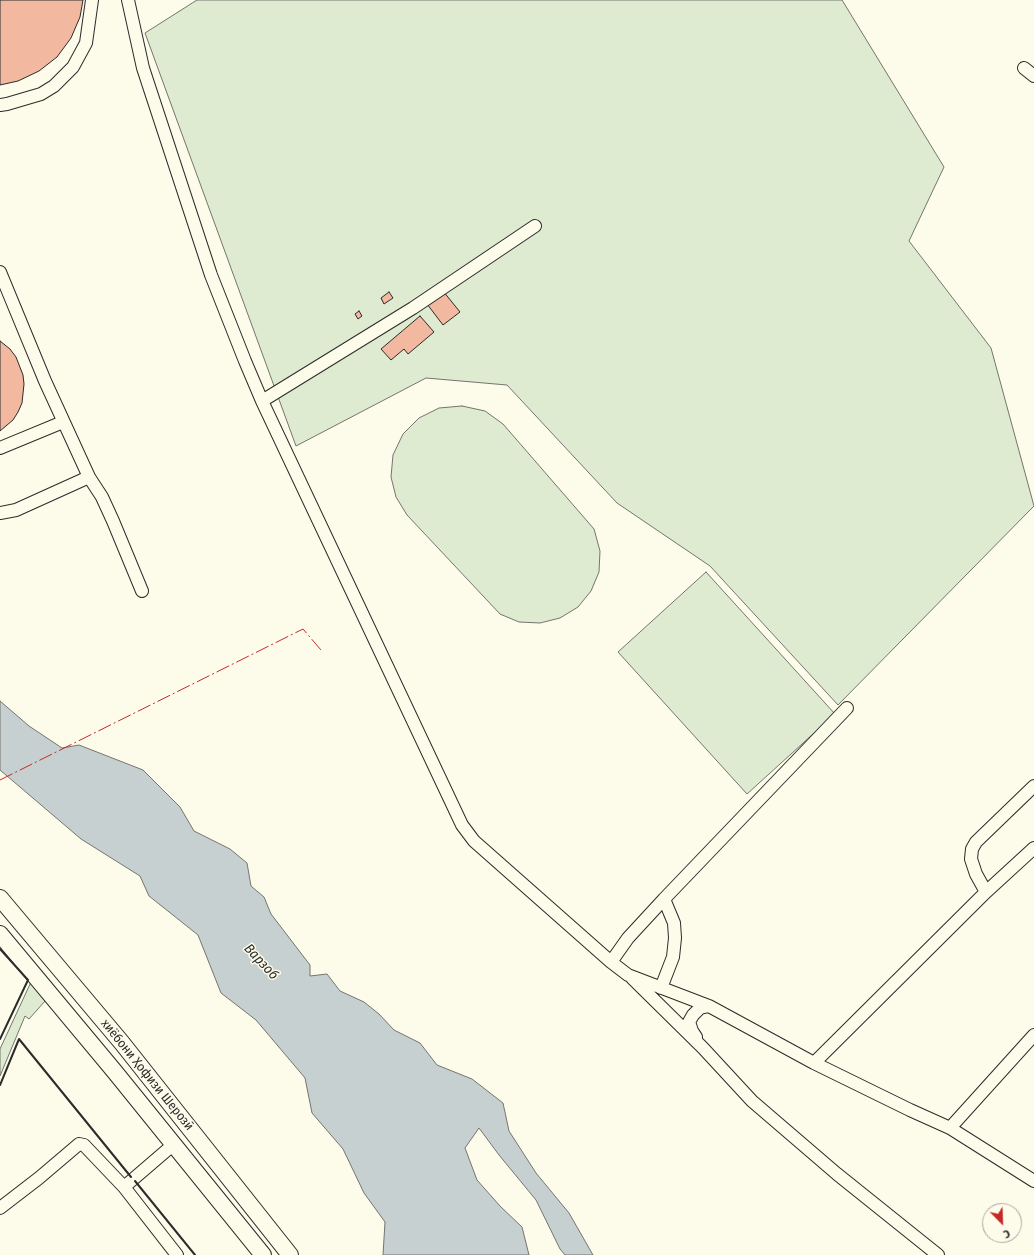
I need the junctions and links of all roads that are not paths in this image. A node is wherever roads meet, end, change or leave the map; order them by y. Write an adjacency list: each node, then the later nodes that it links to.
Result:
1 (92, 0): 5 (street)
2 (128, 0): 8 (street)
3 (1024, 68): 4 (street)
4 (1034, 76)
5 (0, 104)
6 (535, 226): 8 (street)
7 (0, 272): 9 (street)
8 (262, 400): 21 (street)
9 (64, 422): 10 (street); 11 (street)
10 (0, 448)
11 (89, 477): 12 (street); 13 (street)
12 (0, 513)
13 (142, 591)
14 (847, 708): 19 (street)
15 (1034, 786): 17 (street)
16 (1034, 848): 17 (street)
17 (986, 892): 27 (street)
18 (0, 898): 35 (main road, хиёбони Ҳофизи Шерозӣ)
19 (664, 899): 21 (street); 23 (street)
20 (0, 934): 29 (main road, хиёбони Ҳофизи Шерозӣ)
21 (611, 962): 22 (street)
22 (628, 975): 23 (street); 26 (street)
23 (661, 988): 24 (street)
24 (709, 1006): 26 (street); 27 (street)
25 (1034, 1035): 28 (street)
26 (703, 1048): 36 (street)
27 (814, 1063): 28 (street)
28 (950, 1128): 30 (street)
29 (174, 1144): 31 (street); 34 (main road, хиёбони Ҳофизи Шерозӣ)
30 (1034, 1181)
31 (124, 1187): 32 (street); 33 (street)
32 (0, 1208)
33 (177, 1255)
34 (263, 1255)
35 (290, 1255)
36 (938, 1255)

